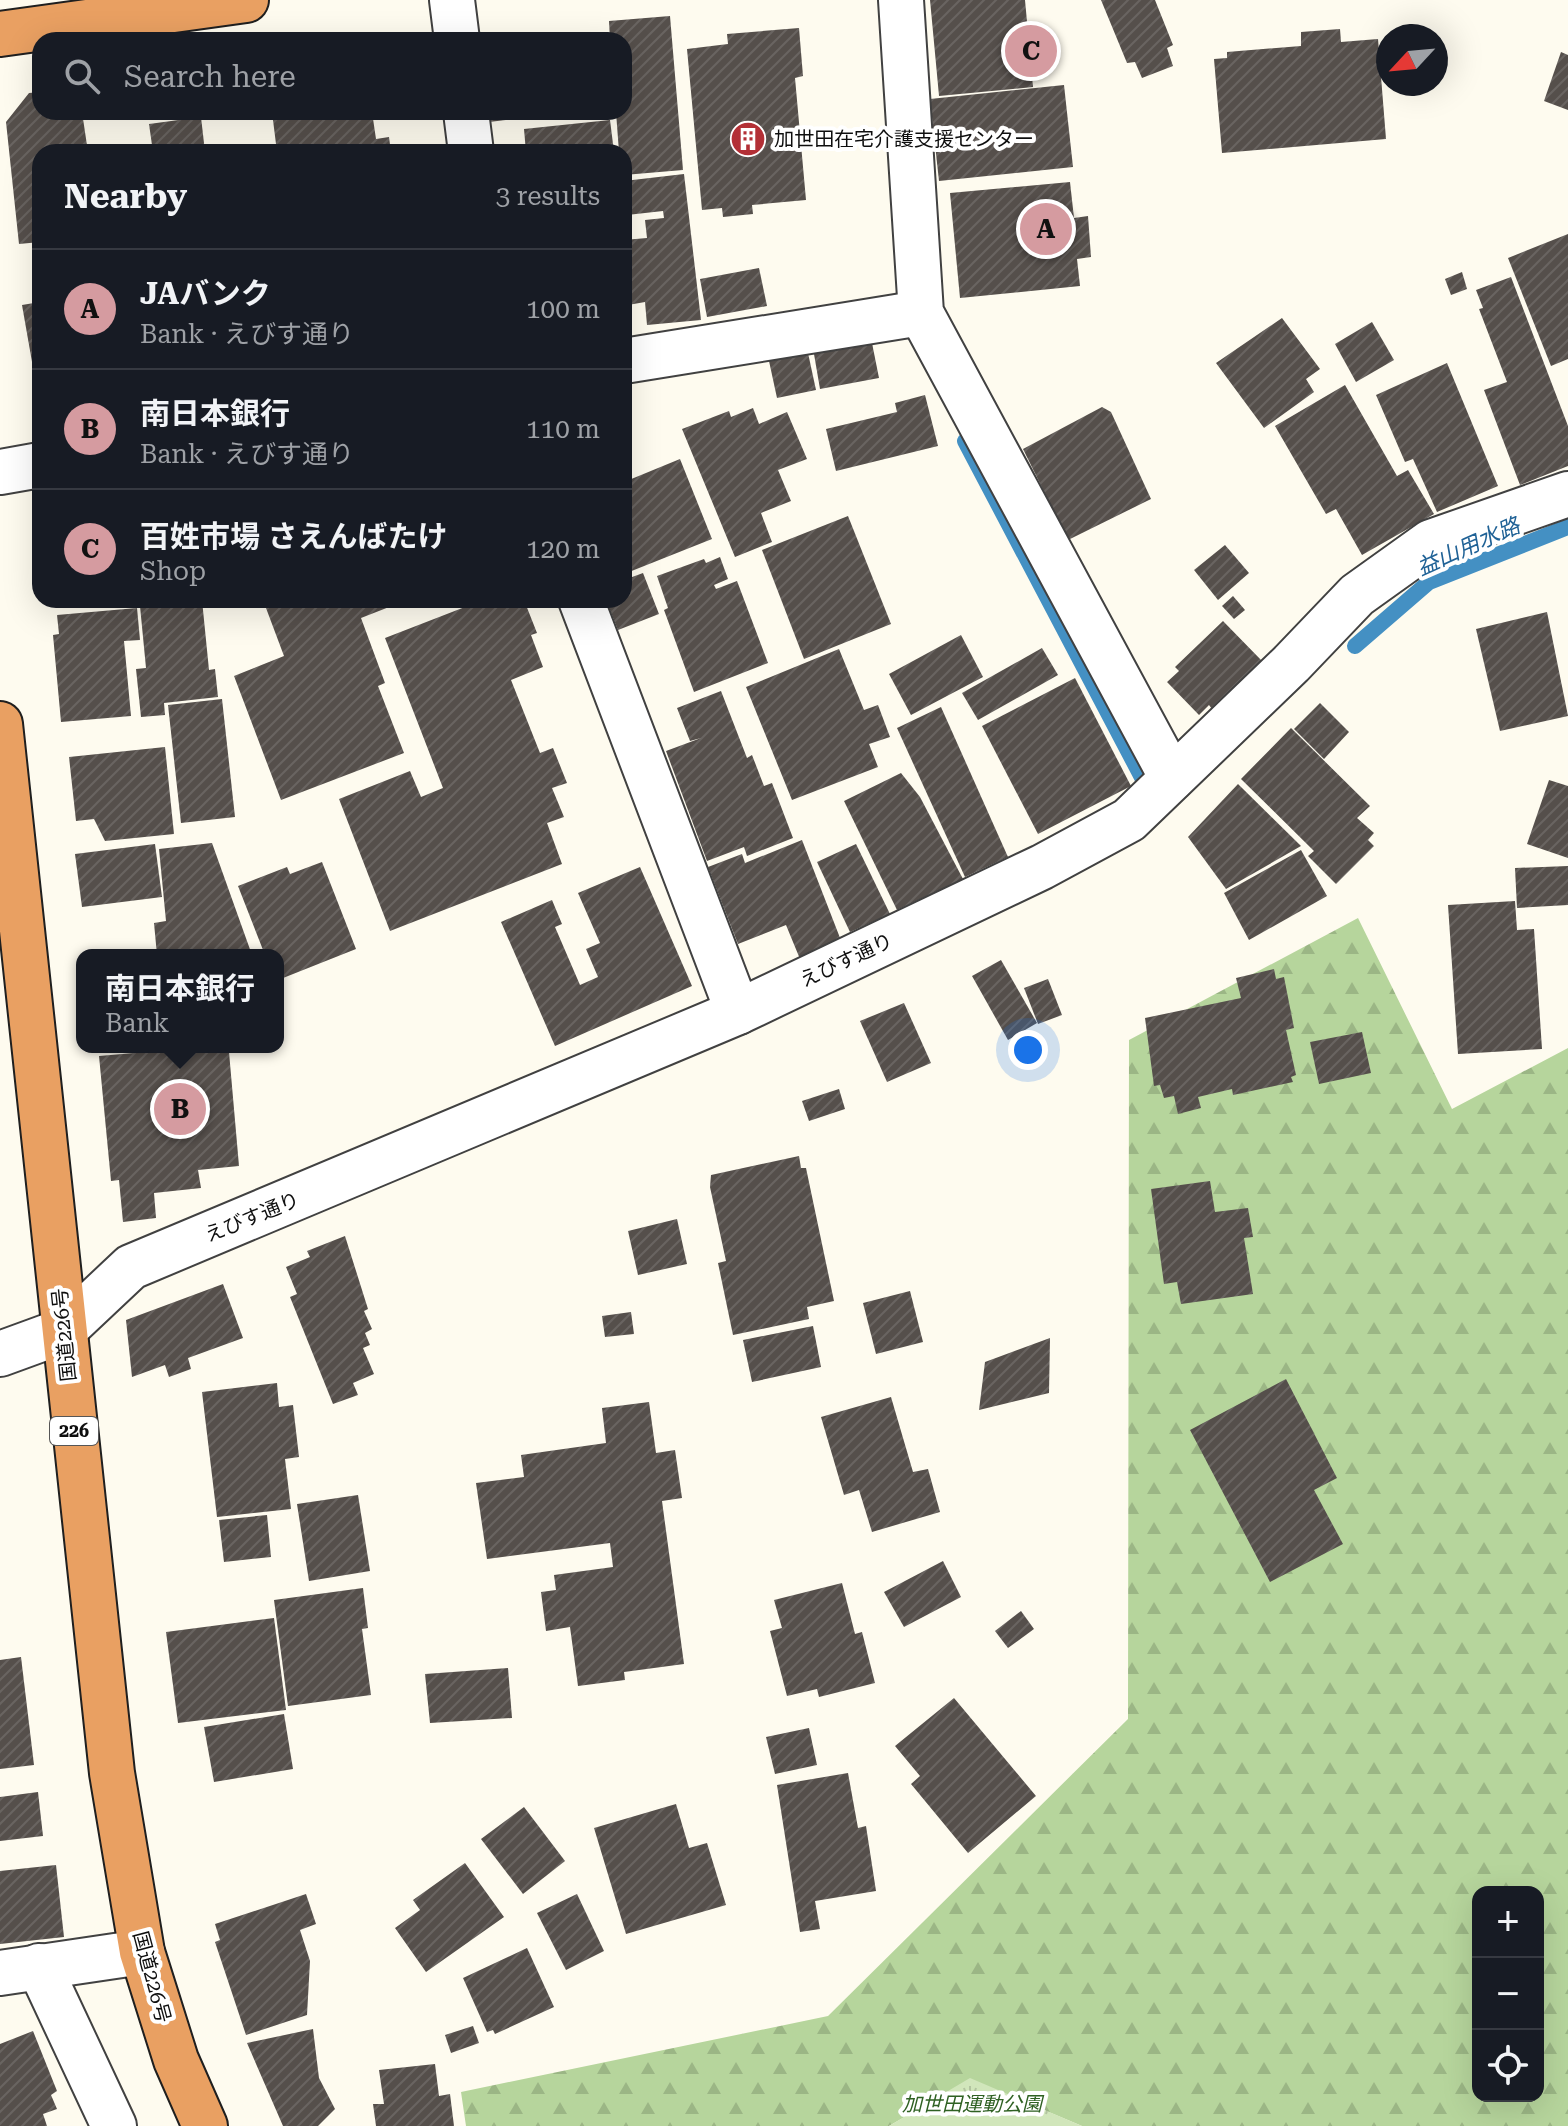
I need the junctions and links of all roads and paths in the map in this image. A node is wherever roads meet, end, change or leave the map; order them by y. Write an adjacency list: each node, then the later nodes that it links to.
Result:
1 (246, 0): 5 (highway)
2 (452, 0): 4 (street)
3 (901, 0): 8 (street)
4 (456, 32)
5 (0, 34)
6 (467, 120): 7 (street)
7 (470, 144)
8 (921, 313): 9 (street); 15 (street)
9 (632, 360)
10 (32, 466): 11 (street)
11 (0, 472)
12 (1568, 494): 15 (street, えびす通り)
13 (584, 608): 16 (street)
14 (1, 741): 17 (highway, 国道226号 / 226)
15 (1172, 778): 16 (street, えびす通り)
16 (738, 1012): 17 (street, えびす通り)
17 (63, 1331): 18 (street); 19 (highway, 国道226号 / 226)
18 (0, 1354)
19 (142, 1952): 20 (street); 22 (highway, 国道226号 / 226)
20 (20, 1969): 21 (street)
21 (114, 2126)
22 (205, 2126)

